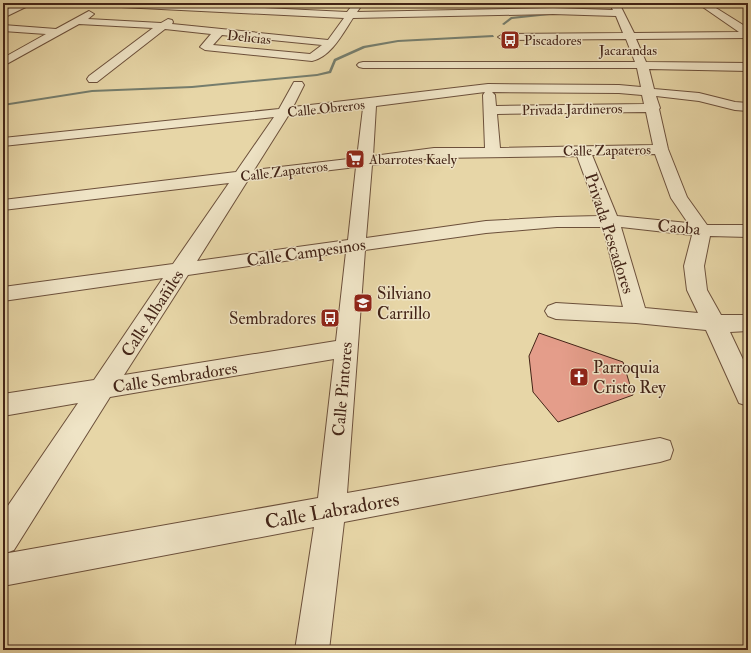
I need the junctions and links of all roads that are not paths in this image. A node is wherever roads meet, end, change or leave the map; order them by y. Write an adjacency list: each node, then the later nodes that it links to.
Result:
1 (30, 3): 11 (street)
2 (101, 3): 3 (street)
3 (107, 3): 6 (street); 12 (street)
4 (359, 3): 10 (street)
5 (702, 3): 17 (street)
6 (190, 5): 10 (street); 13 (street)
7 (555, 7): 8 (street); 9 (street)
8 (492, 8): 10 (street); 18 (street)
9 (617, 8): 19 (street)
10 (350, 15): 20 (street)
11 (3, 16)
12 (77, 21): 13 (street); 15 (street)
13 (163, 26): 16 (street); 26 (street)
14 (3, 28): 15 (street)
15 (58, 32): 21 (street)
16 (219, 32): 20 (street); 20 (street, Delicias)
17 (748, 34): 19 (street)
18 (503, 36): 19 (street); 23 (street)
19 (629, 36): 24 (street)
20 (330, 43)
21 (3, 63)
22 (363, 65): 23 (street, Jacarandas)
23 (498, 65): 24 (street, Jacarandas); 28 (street)
24 (642, 65): 25 (street, Jacarandas); 29 (street)
25 (748, 67)
26 (93, 79)
27 (298, 85): 34 (street, Calle Albañiles)
28 (488, 88): 29 (street, Calle Obreros); 30 (street, Calle Obreros); 33 (street)
29 (649, 91): 31 (street, Calle Obreros); 32 (street)
30 (370, 103): 34 (street, Calle Obreros); 41 (street, Calle Pintores)
31 (748, 107)
32 (653, 108): 33 (street, Privada Jardineros); 37 (street)
33 (490, 110): 39 (street)
34 (284, 112): 35 (street, Calle Obreros); 42 (street, Calle Albañiles)
35 (19, 140): 36 (street, Calle Obreros); 40 (street)
36 (3, 142)
37 (661, 149): 38 (street, Calle Zapateros); 45 (street)
38 (583, 151): 39 (street, Calle Zapateros); 44 (street, Privada Pescadores)
39 (492, 153): 41 (street, Calle Zapateros)
40 (3, 154)
41 (364, 162): 42 (street, Calle Zapateros); 47 (street, Calle Pintores)
42 (241, 176): 43 (street, Calle Zapateros); 48 (street, Calle Albañiles)
43 (3, 205)
44 (610, 221): 45 (street, Caoba); 47 (street, Calle Campesinos); 51 (street, Privada Pescadores)
45 (702, 230): 46 (street, Caoba); 52 (street)
46 (748, 231)
47 (356, 245): 48 (street, Calle Campesinos); 54 (street, Calle Pintores)
48 (180, 269): 49 (street, Calle Campesinos); 55 (street, Calle Albañiles)
49 (3, 294)
50 (556, 311): 51 (street)
51 (636, 315): 52 (street)
52 (714, 322): 53 (street); 56 (street)
53 (748, 324)
54 (346, 348): 55 (street, Calle Sembradores); 59 (street, Calle Pintores)
55 (102, 389): 57 (street, Calle Sembradores); 60 (street, Calle Albañiles)
56 (748, 396)
57 (3, 405)
58 (660, 450): 59 (street, Calle Labradores)
59 (331, 510): 61 (street, Calle Labradores); 62 (street, Calle Pintores)
60 (3, 539)
61 (3, 570)
62 (312, 650)

